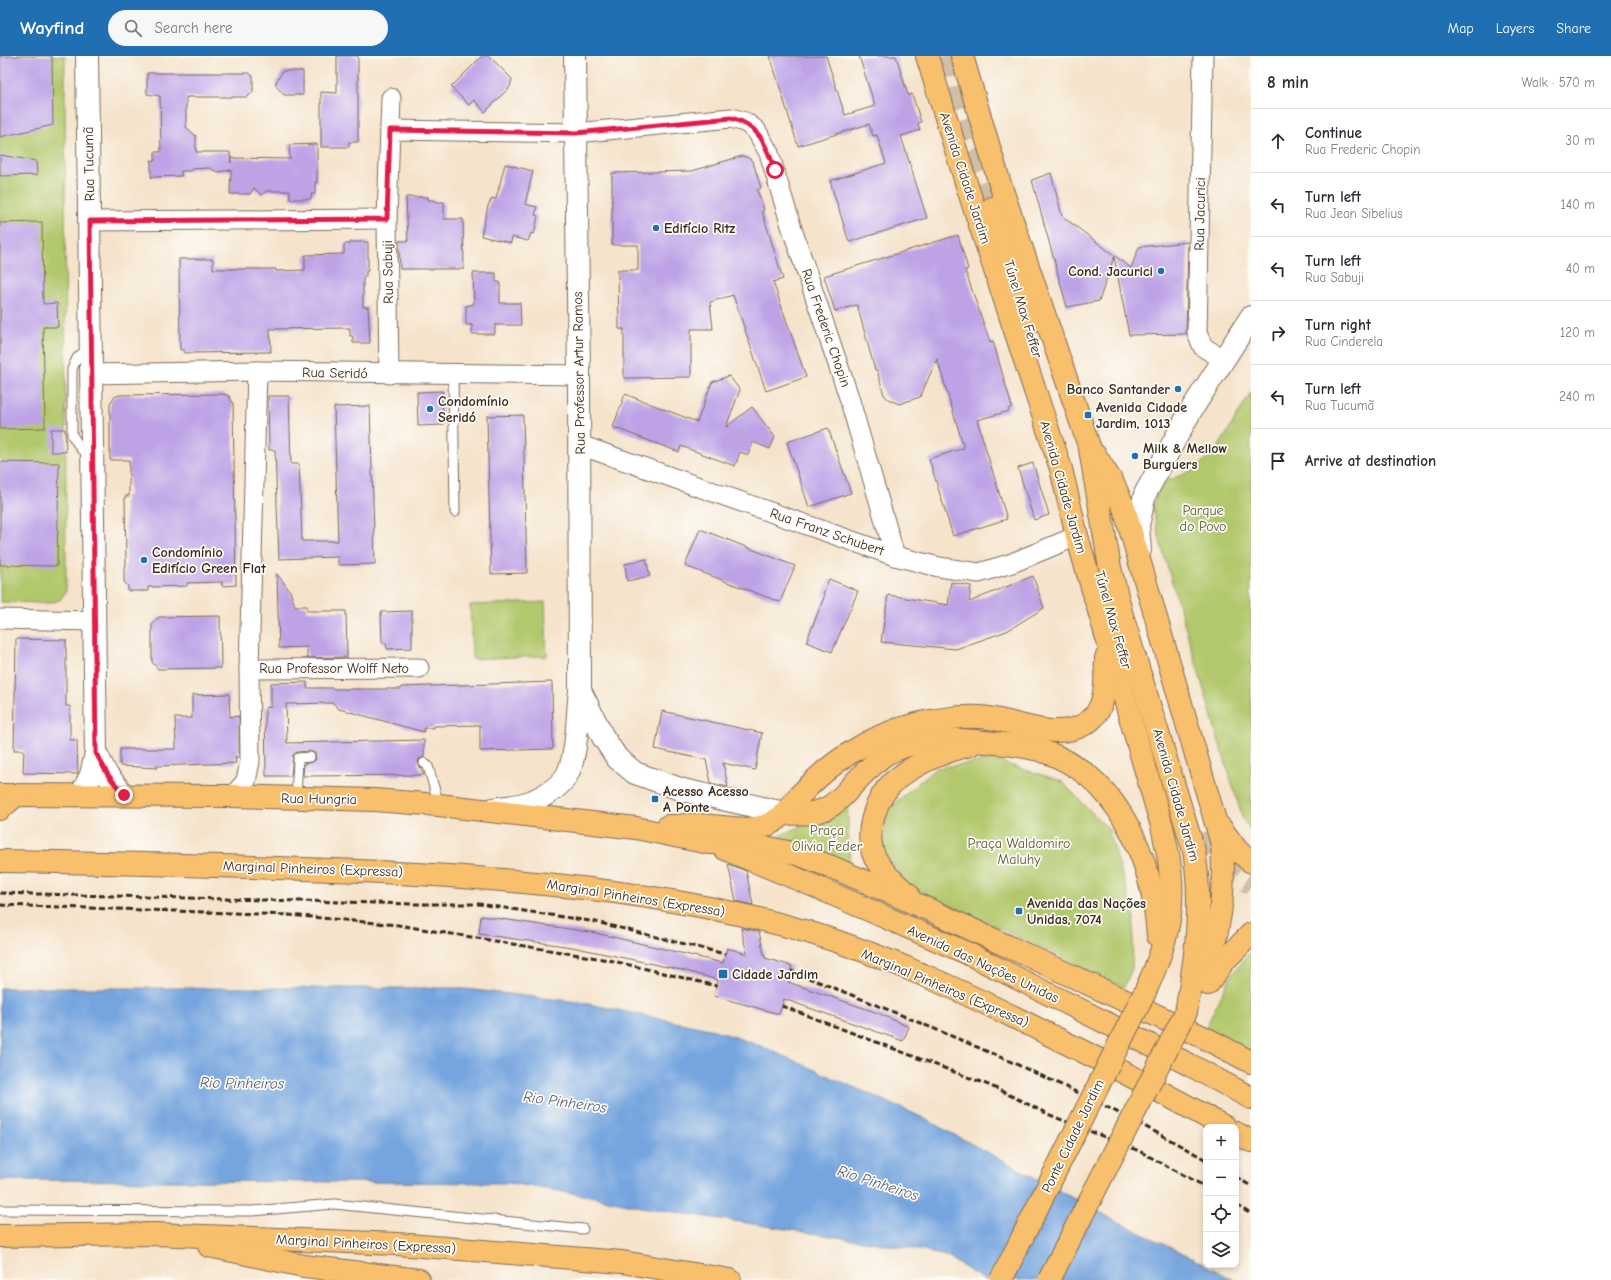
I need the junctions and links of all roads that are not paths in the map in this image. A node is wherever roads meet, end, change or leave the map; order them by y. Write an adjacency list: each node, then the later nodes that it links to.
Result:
1 (87, 56): 13 (street, Rua Tucumã)
2 (575, 56): 9 (street, Rua Professor Artur Ramos)
3 (927, 56): 26 (highway, Avenida Cidade Jardim)
4 (952, 56): 10 (highway)
5 (962, 56): 10 (highway, Avenida Cidade Jardim)
6 (1203, 56): 16 (street, Rua Jacurici)
7 (391, 98): 8 (street, Rua Sabuji)
8 (390, 130): 9 (street); 12 (street, Rua Sabuji)
9 (576, 133): 21 (street, Rua Professor Artur Ramos); 27 (street, Rua Frederic Chopin)
10 (999, 181): 23 (highway, Avenida Cidade Jardim)
11 (992, 208): 47 (highway, Túnel Max Feffer)
12 (387, 219): 13 (street); 19 (street, Rua Sabuji)
13 (90, 221): 15 (street, Rua Tucumã)
14 (1251, 317): 16 (street)
15 (91, 344): 18 (street, Rua Tucumã); 24 (lane)
16 (1223, 359): 28 (street)
17 (257, 371): 18 (street, Rua Seridó); 19 (street, Rua Seridó); 33 (street)
18 (91, 374): 24 (street, Rua Tucumã)
19 (389, 374): 20 (street, Rua Seridó)
20 (454, 374): 21 (street, Rua Seridó); 25 (lane)
21 (579, 375): 22 (street, Rua Professor Artur Ramos)
22 (580, 445): 27 (street, Rua Franz Schubert); 34 (street, Rua Professor Artur Ramos)
23 (1090, 449): 28 (highway, Avenida Cidade Jardim); 49 (highway); 57 (highway, Avenida Cidade Jardim)
24 (92, 456): 30 (street, Rua Tucumã)
25 (456, 512)
26 (1077, 536): 27 (street, Rua Franz Schubert); 31 (highway, Avenida Cidade Jardim)
27 (895, 556)
28 (1143, 571): 49 (highway, Avenida Cidade Jardim)
29 (0, 619): 30 (street)
30 (93, 620): 36 (street, Rua Tucumã)
31 (1107, 637): 46 (highway); 47 (highway, Avenida Cidade Jardim)
32 (419, 668): 33 (street, Rua Professor Wolff Neto)
33 (249, 669): 41 (street)
34 (580, 690): 45 (street, Rua Professor Artur Ramos); 46 (street, Rua Professor Artur Ramos)
35 (984, 742): 46 (highway); 53 (highway); 55 (highway)
36 (96, 753): 39 (street, Rua Tucumã); 40 (street, Rua Tucumã)
37 (310, 758): 42 (lane)
38 (424, 763): 44 (lane)
39 (81, 795): 40 (highway, Rua Hungria); 43 (highway, Rua Hungria)
40 (124, 795): 41 (highway, Rua Hungria)
41 (233, 796): 42 (highway, Rua Hungria)
42 (296, 798): 44 (highway, Rua Hungria)
43 (5, 800)
44 (439, 805): 45 (highway, Rua Hungria)
45 (484, 811): 48 (highway, Rua Hungria)
46 (784, 813): 48 (highway)
47 (1162, 826): 55 (highway, Avenida Cidade Jardim)
48 (636, 828): 50 (highway, Avenida das Nações Unidas)
49 (1210, 828): 52 (highway); 57 (highway, Avenida Cidade Jardim)
50 (709, 843): 53 (highway, Avenida das Nações Unidas); 59 (highway, Avenida das Nações Unidas)
51 (0, 861): 60 (highway, Marginal Pinheiros (Expressa))
52 (1251, 862)
53 (932, 911): 58 (highway, Avenida das Nações Unidas)
54 (1251, 934): 57 (highway)
55 (1159, 961): 56 (highway, Avenida Cidade Jardim)
56 (1145, 992): 72 (highway, Ponte Cidade Jardim, bridge)
57 (1185, 1014): 73 (highway, bridge)
58 (1251, 1062)
59 (1251, 1098)
60 (1223, 1124)
61 (1239, 1129): 62 (highway)
62 (1251, 1130)
63 (1239, 1133): 64 (highway, Marginal Pinheiros (Expressa))
64 (1251, 1141)
65 (0, 1210): 66 (lane)
66 (582, 1229)
67 (155, 1234): 68 (highway, Marginal Pinheiros (Expressa)); 69 (highway); 71 (highway, Marginal Pinheiros (Expressa))
68 (0, 1236)
69 (386, 1278): 70 (highway)
70 (419, 1280)
71 (730, 1280)
72 (1001, 1280)
73 (1049, 1280)

